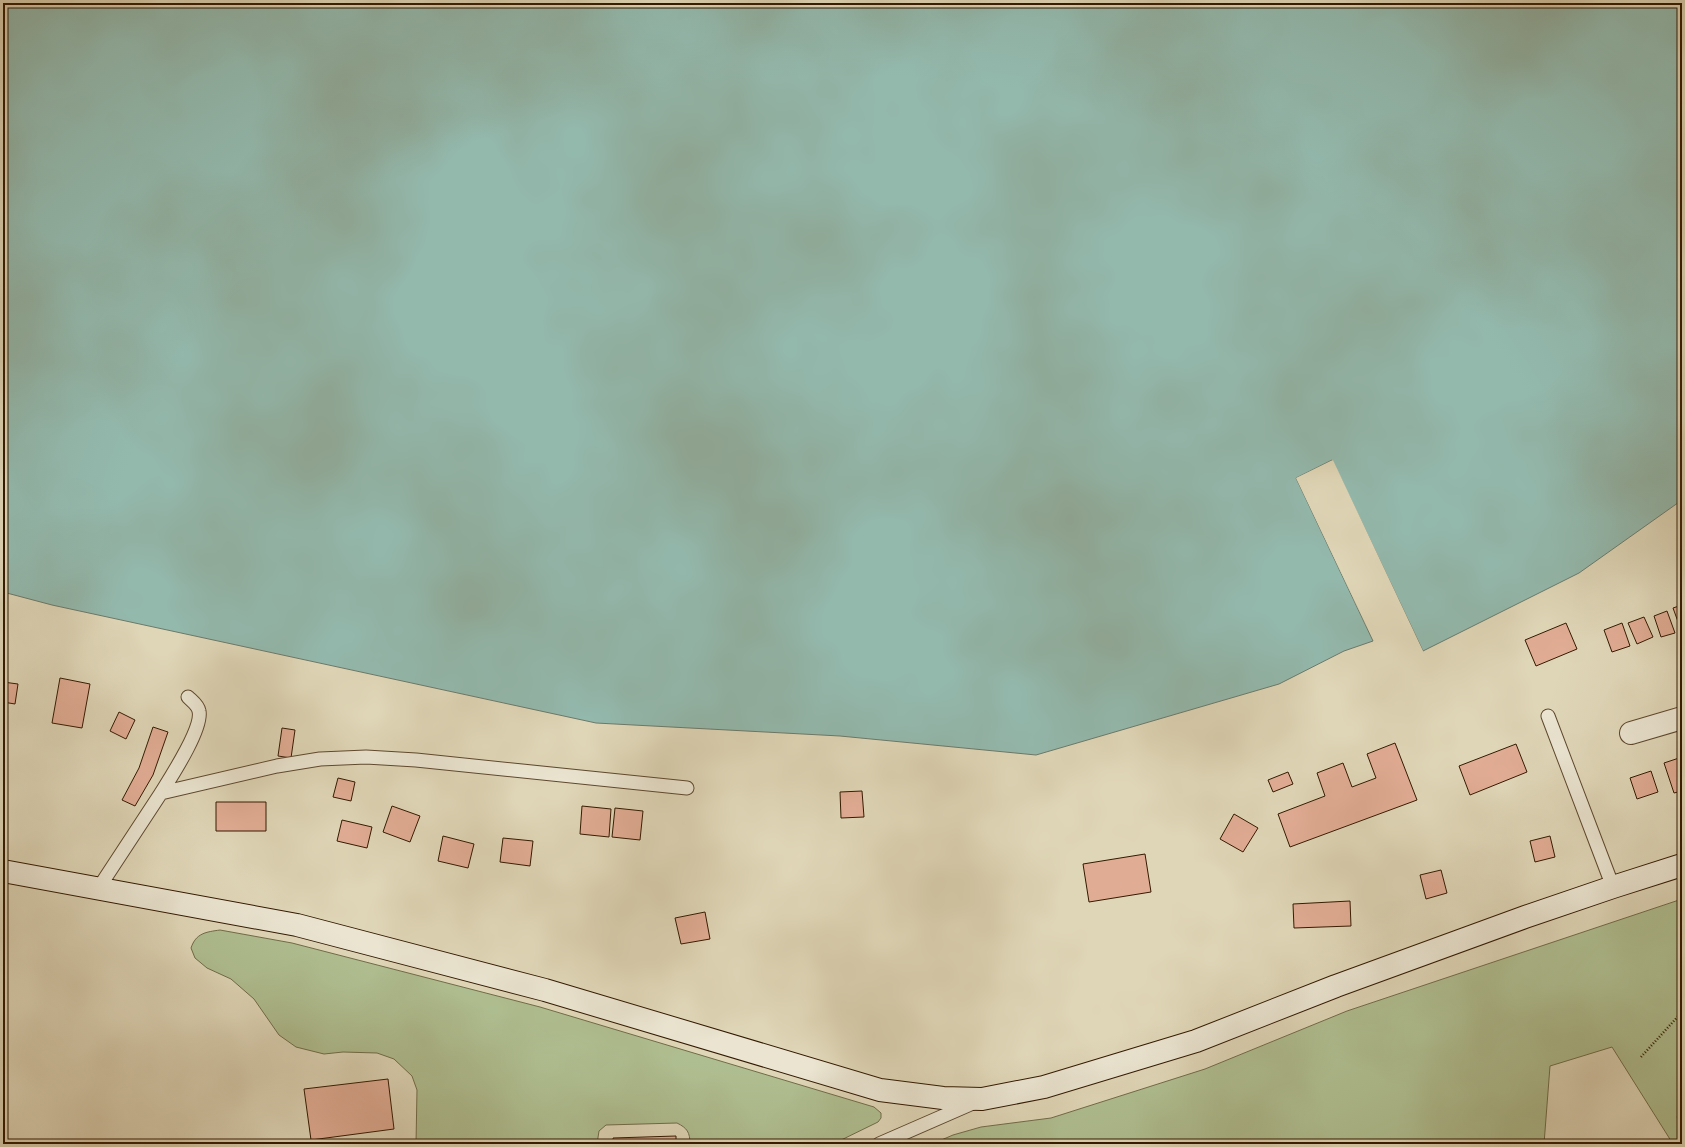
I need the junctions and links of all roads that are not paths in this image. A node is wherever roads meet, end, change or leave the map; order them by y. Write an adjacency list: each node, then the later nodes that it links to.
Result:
1 (188, 697): 6 (lane)
2 (1548, 716): 9 (lane)
3 (1682, 718): 4 (main road)
4 (1631, 733)
5 (688, 788): 6 (lane)
6 (161, 793): 10 (lane)
7 (1682, 865): 9 (main road)
8 (3, 870): 10 (main road)
9 (1613, 886): 11 (main road)
10 (98, 889): 11 (main road)
11 (982, 1099): 12 (lane)
12 (879, 1144)

